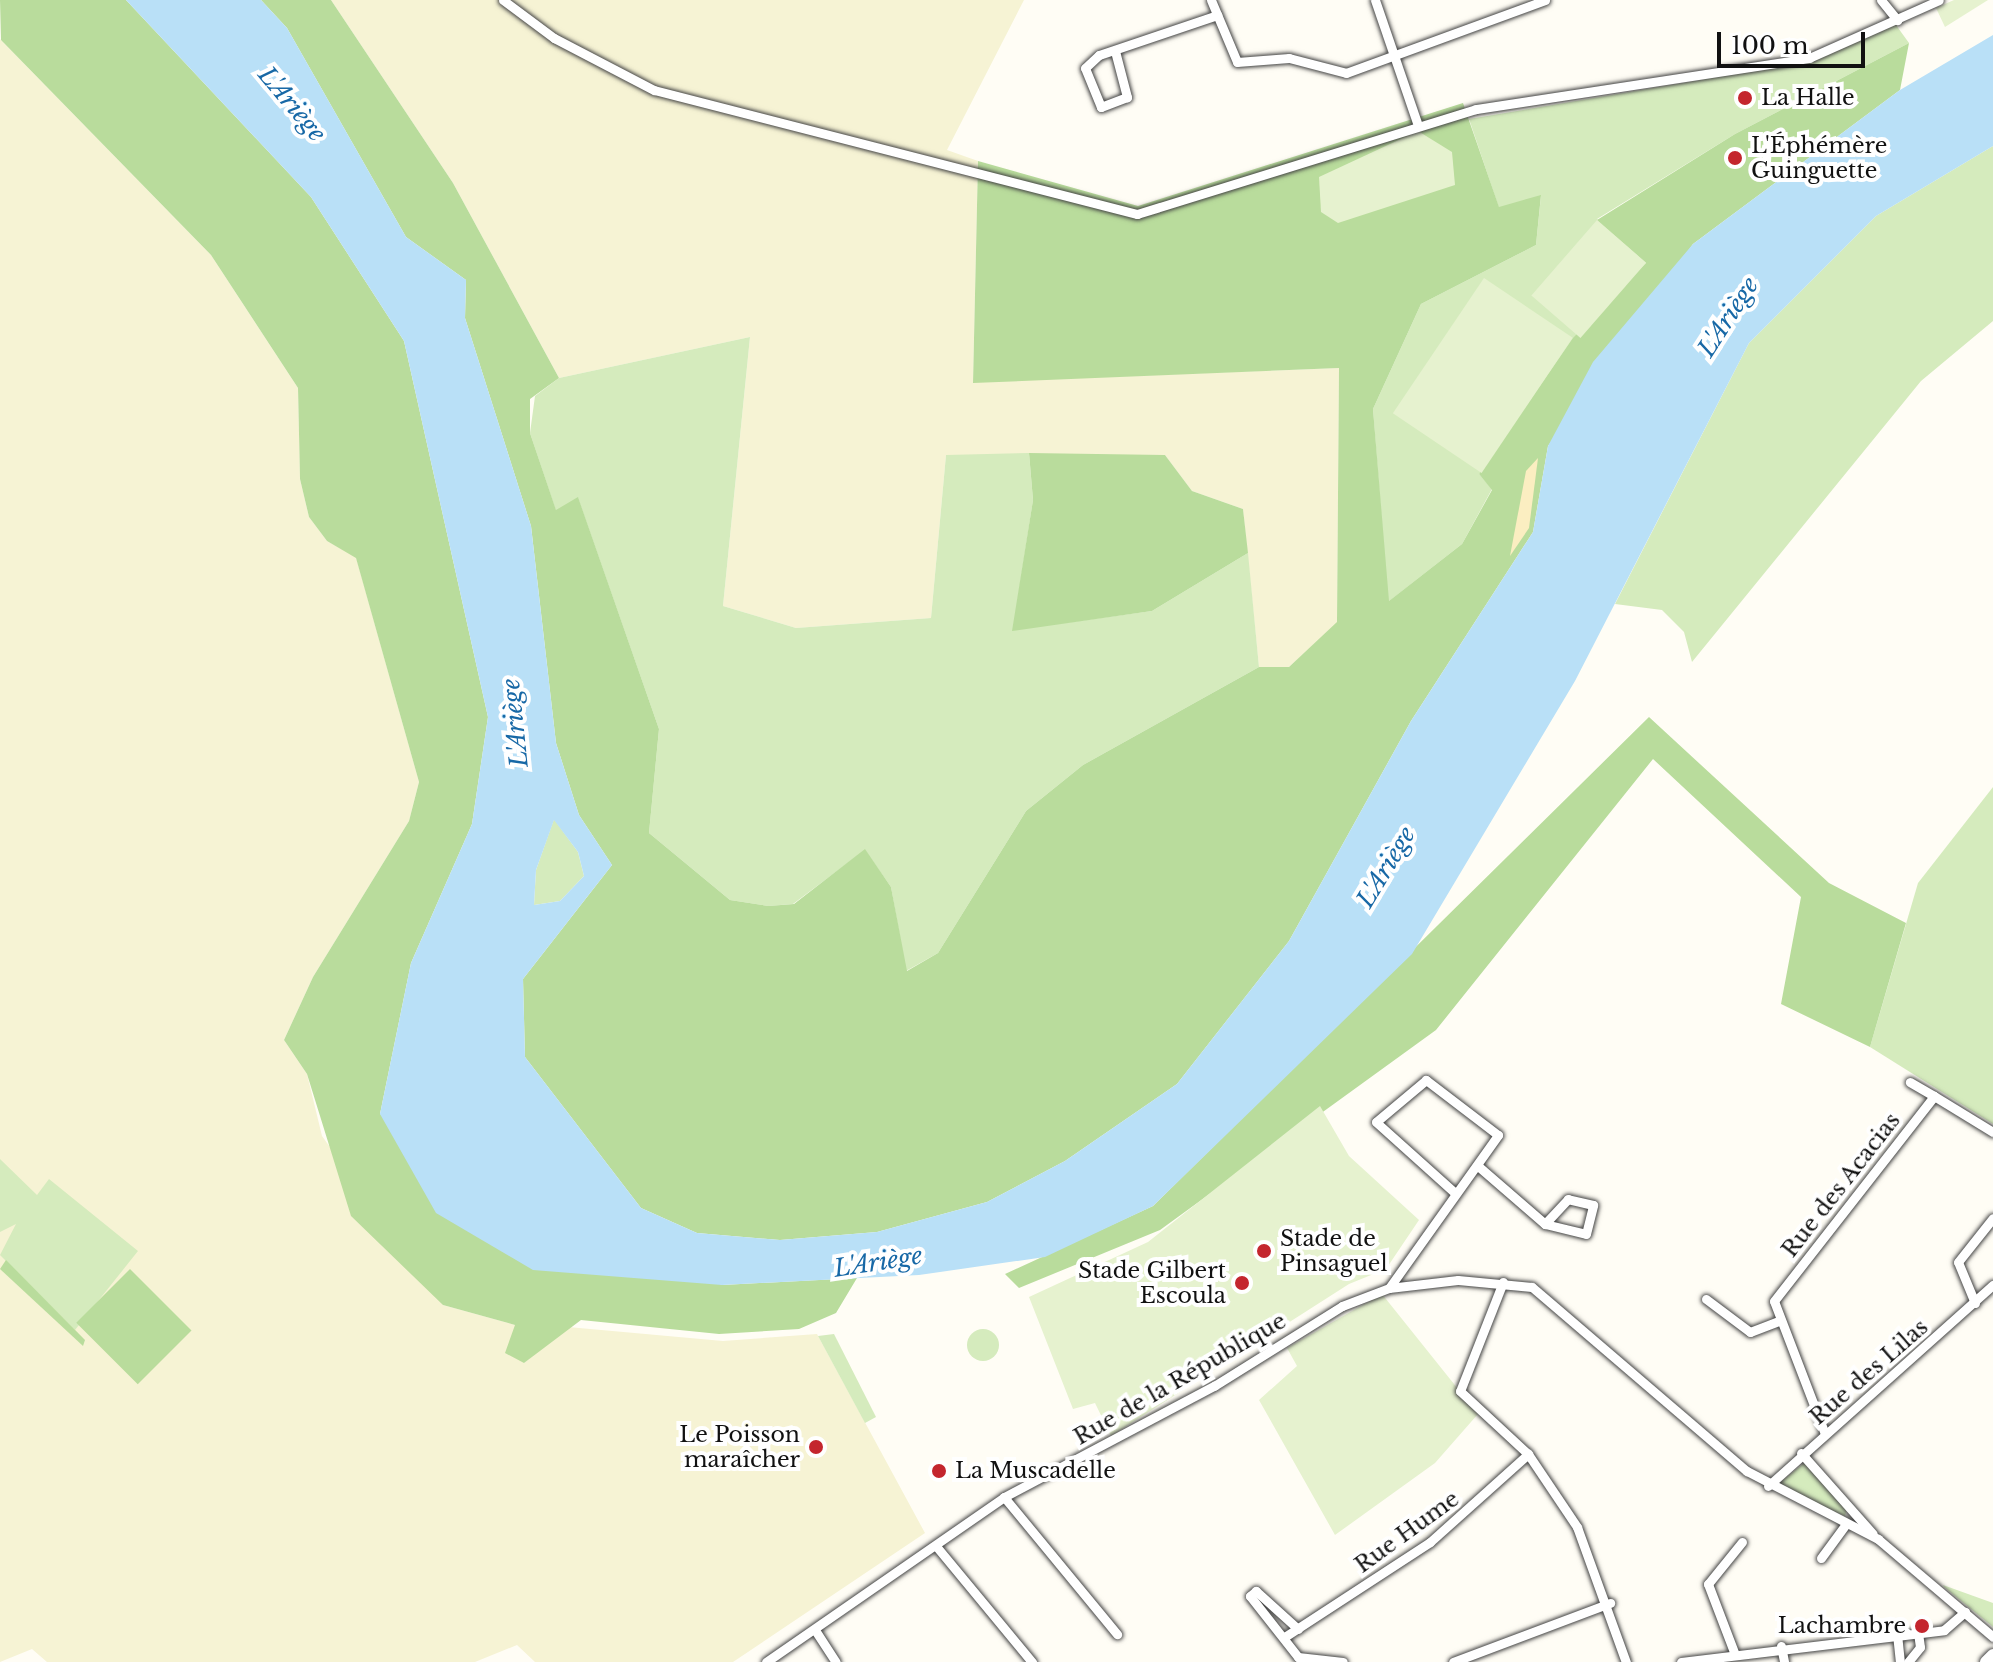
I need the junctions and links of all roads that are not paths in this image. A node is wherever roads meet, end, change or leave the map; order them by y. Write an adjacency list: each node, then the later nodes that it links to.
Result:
1 (503, 0): 11 (street)
2 (1211, 0): 7 (street)
3 (1375, 0): 10 (street)
4 (1545, 0): 10 (street)
5 (1881, 0): 8 (street)
6 (1939, 0): 8 (street)
7 (1217, 15): 9 (street); 10 (street)
8 (1897, 20): 11 (street)
9 (1115, 51): 9 (street)
10 (1395, 53): 11 (street)
11 (1417, 123)
12 (1910, 1082): 13 (street)
13 (1934, 1096): 14 (street); 26 (street, Rue des Acacias)
14 (1993, 1132)
15 (1478, 1166): 16 (street); 16 (street); 18 (street)
16 (1455, 1193): 19 (street)
17 (1993, 1218): 25 (street)
18 (1545, 1224): 18 (street)
19 (1410, 1256): 21 (street); 23 (street)
20 (1503, 1282): 21 (street, Rue de la République); 29 (street); 30 (street, Rue de la République)
21 (1421, 1283): 23 (street, Rue de la République)
22 (1993, 1285): 25 (street, Rue des Lilas)
23 (1389, 1288): 31 (street, Rue de la République)
24 (1706, 1299): 26 (street)
25 (1975, 1303): 27 (street, Rue des Lilas)
26 (1778, 1321): 27 (street)
27 (1825, 1434): 28 (street, Rue des Lilas)
28 (1801, 1453): 30 (street, Rue des Lilas); 33 (street)
29 (1528, 1454): 37 (street); 39 (street, Rue Hume)
30 (1768, 1486): 32 (street, Rue de la République)
31 (1004, 1497): 35 (street, Rue de la République); 42 (street)
32 (1846, 1524): 33 (street, Rue de la République); 36 (street)
33 (1878, 1539): 38 (street)
34 (1742, 1542): 47 (street)
35 (936, 1546): 40 (street, Rue de la République); 51 (street)
36 (1821, 1558)
37 (1610, 1603): 53 (street); 54 (street)
38 (1965, 1612): 41 (street); 45 (street)
39 (1298, 1629): 44 (street, Rue Hume); 44 (street)
40 (815, 1630): 49 (street, Rue de la République); 50 (street)
41 (1918, 1633): 43 (street); 58 (street)
42 (1117, 1634)
43 (1897, 1634): 46 (street); 57 (street)
44 (1286, 1636): 52 (street)
45 (1993, 1637)
46 (1781, 1646): 47 (street); 56 (street)
47 (1734, 1652): 55 (street)
48 (1993, 1655): 59 (street)
49 (766, 1662)
50 (836, 1662)
51 (1032, 1662)
52 (1343, 1662)
53 (1453, 1662)
54 (1626, 1662)
55 (1681, 1662)
56 (1784, 1662)
57 (1900, 1662)
58 (1908, 1662)
59 (1986, 1662)

